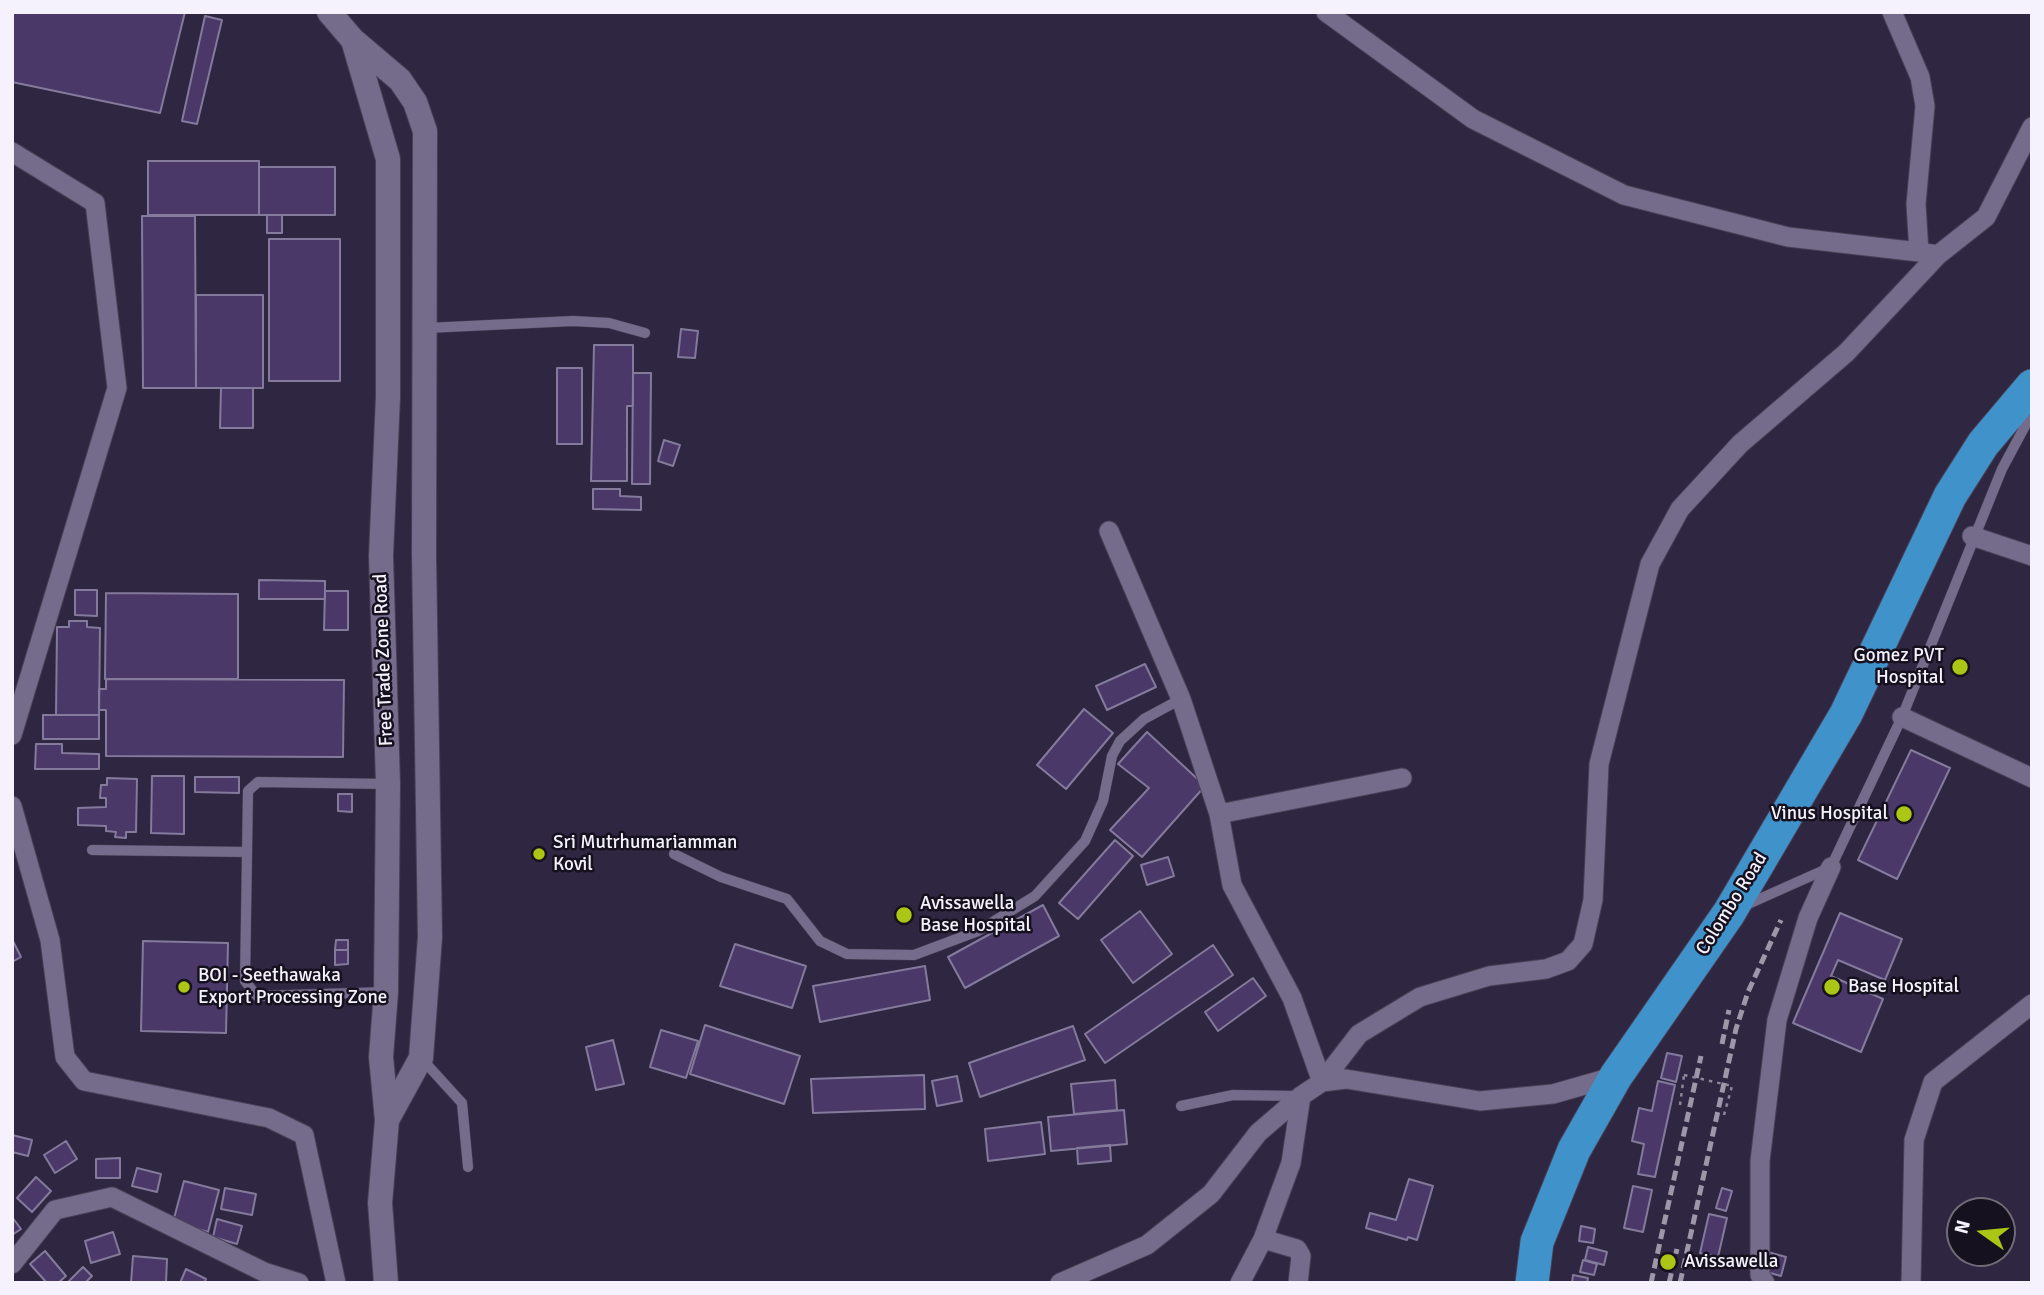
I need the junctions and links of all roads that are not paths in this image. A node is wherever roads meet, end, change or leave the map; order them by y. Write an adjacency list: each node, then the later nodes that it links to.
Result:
1 (329, 12): 4 (street, Free Trade Zone Road)
2 (1326, 12): 7 (street)
3 (1892, 12): 7 (street)
4 (353, 40): 8 (street, Free Trade Zone Road); 19 (street, Free Trade Zone Road)
5 (2032, 127): 7 (street)
6 (12, 152): 16 (street)
7 (1928, 253): 31 (street)
8 (427, 328): 9 (lane); 29 (street, Free Trade Zone Road)
9 (645, 333)
10 (2031, 388): 12 (lane); 26 (highway, Colombo Road)
11 (1108, 531): 14 (street)
12 (1972, 536): 13 (street); 15 (lane)
13 (2032, 556)
14 (1181, 699): 21 (street); 24 (lane)
15 (1902, 717): 18 (street); 25 (lane)
16 (12, 736)
17 (1402, 778): 21 (street)
18 (2032, 778)
19 (387, 784): 23 (lane); 27 (street, Free Trade Zone Road)
20 (12, 806): 39 (street)
21 (1219, 814): 31 (street)
22 (92, 850): 23 (lane)
23 (247, 852): 27 (lane)
24 (674, 854)
25 (1831, 867): 26 (lane); 45 (street)
26 (1729, 913): 30 (highway, Colombo Road)
27 (386, 992): 34 (street, Free Trade Zone Road)
28 (2032, 1003): 46 (street)
29 (421, 1058): 34 (street); 35 (lane)
30 (1616, 1076): 31 (street); 44 (highway, Colombo Road)
31 (1322, 1082): 32 (street)
32 (1301, 1096): 33 (lane); 36 (street); 41 (street)
33 (1181, 1106)
34 (387, 1120): 40 (street, Free Trade Zone Road)
35 (468, 1167)
36 (1263, 1239): 42 (street); 43 (street)
37 (12, 1264): 38 (street)
38 (299, 1283)
39 (336, 1283)
40 (386, 1283)
41 (1060, 1283)
42 (1240, 1283)
43 (1298, 1283)
44 (1532, 1283)
45 (1765, 1283)
46 (1911, 1283)

